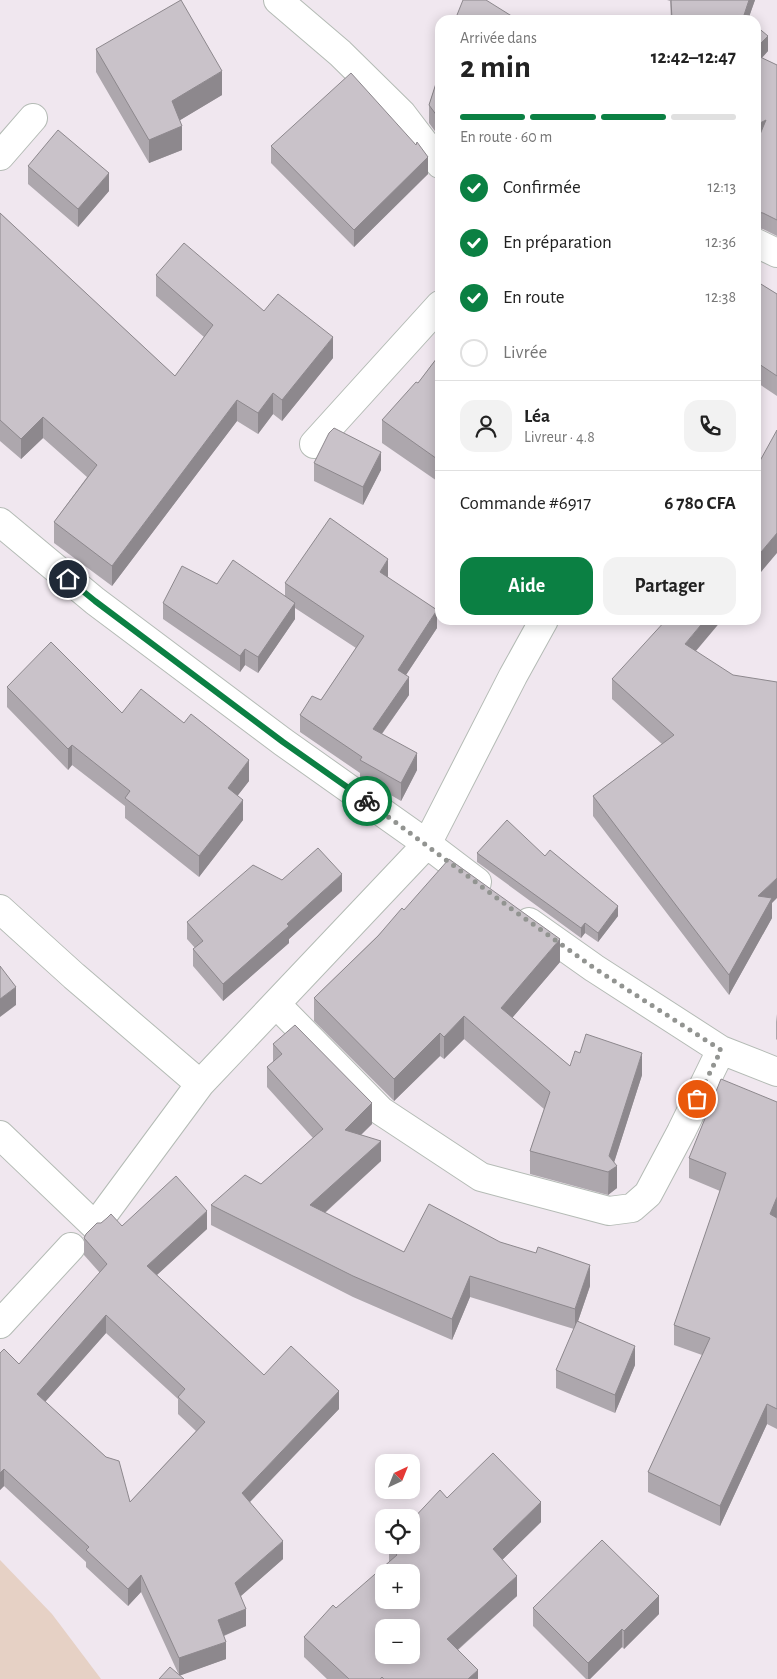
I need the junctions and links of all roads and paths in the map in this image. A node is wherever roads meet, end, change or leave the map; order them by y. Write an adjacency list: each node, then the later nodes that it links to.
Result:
1 (278, 0): 4 (street)
2 (33, 118): 3 (street)
3 (0, 156)
4 (435, 157)
5 (761, 245): 6 (street)
6 (777, 253)
7 (435, 311): 8 (street)
8 (314, 444)
9 (0, 522): 11 (street)
10 (541, 625): 11 (street)
11 (427, 844): 13 (street); 14 (street)
12 (0, 909): 16 (street)
13 (276, 1004): 14 (street); 16 (street)
14 (721, 1050): 15 (street)
15 (777, 1072)
16 (200, 1084): 17 (street)
17 (0, 1135)
18 (70, 1247): 19 (street)
19 (0, 1324)

